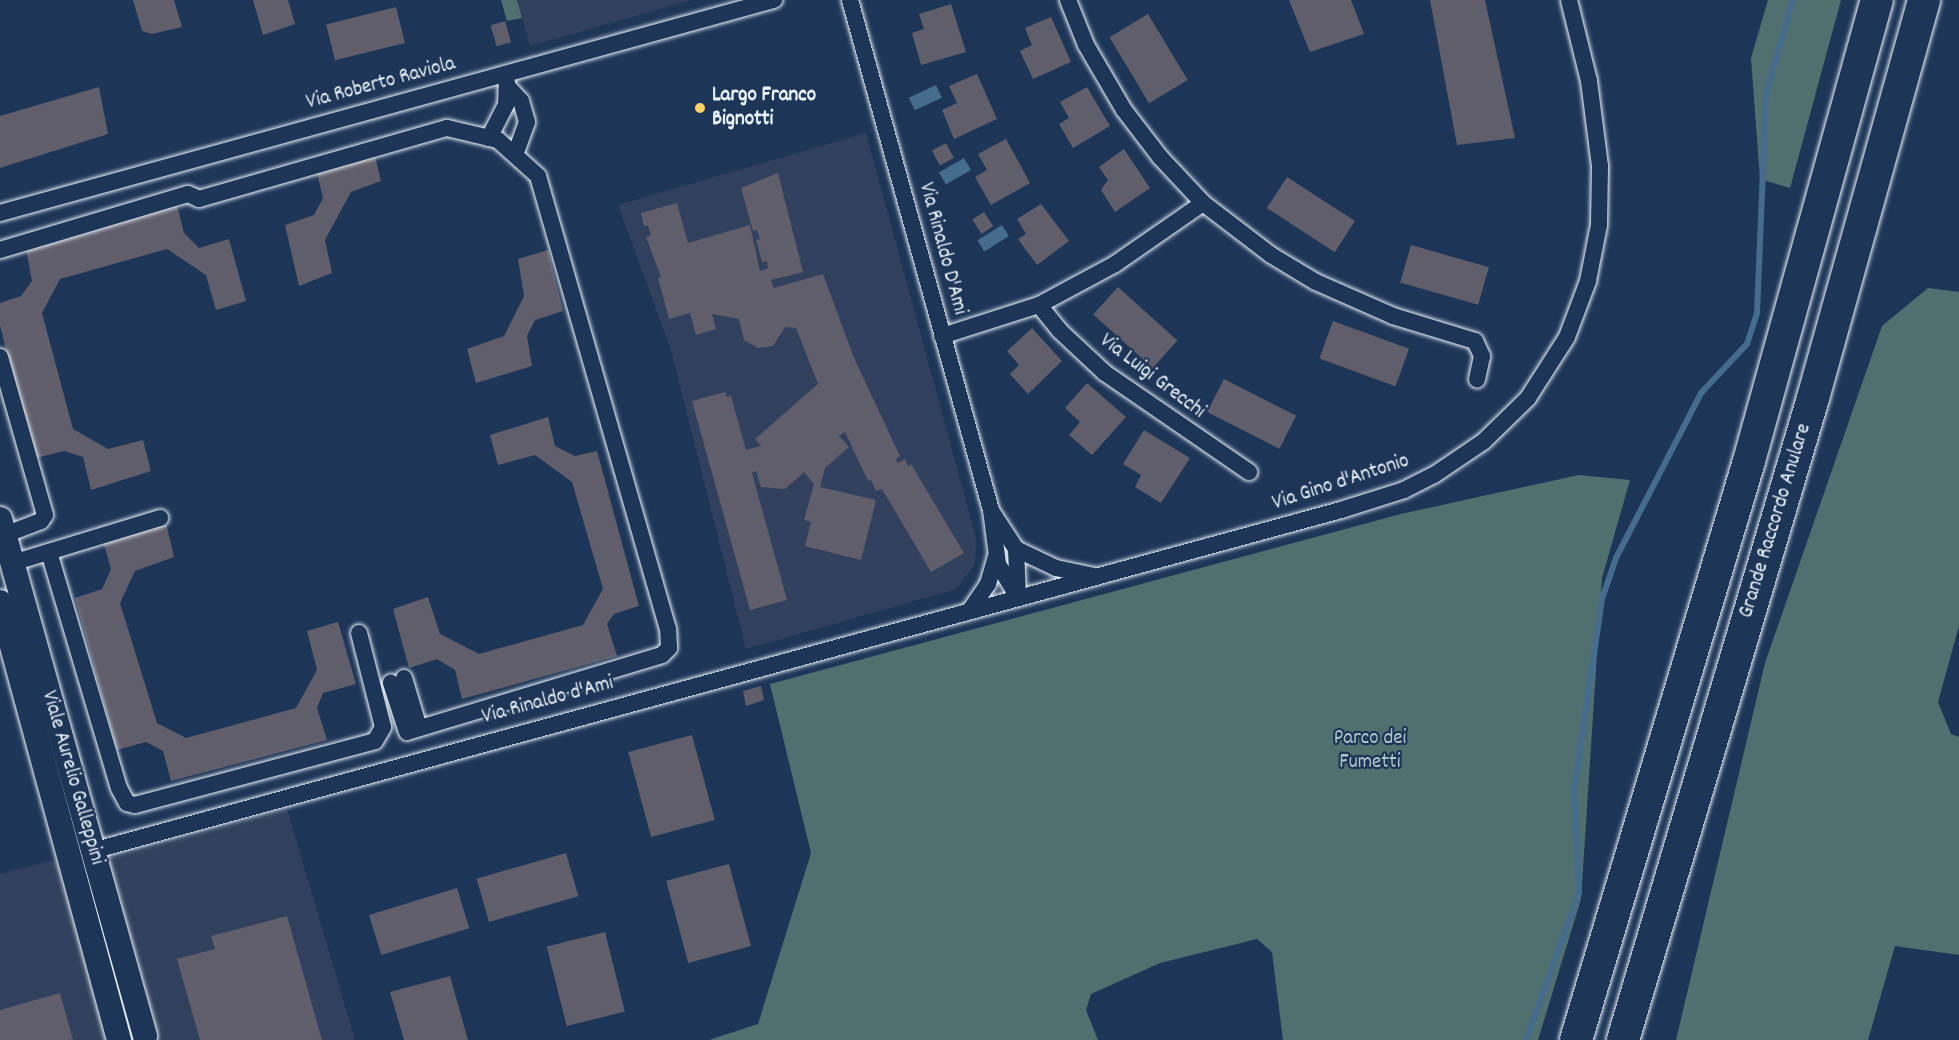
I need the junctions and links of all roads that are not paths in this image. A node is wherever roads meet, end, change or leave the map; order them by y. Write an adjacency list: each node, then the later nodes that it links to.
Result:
1 (774, 0): 7 (street, Via Roberto Raviola)
2 (850, 0): 14 (street, Via Rinaldo D'Ami)
3 (1068, 0): 10 (street)
4 (1569, 0): 25 (street, Via Gino d'Antonio)
5 (1877, 0): 34 (highway, Grande Raccordo Anulare)
6 (1924, 0): 35 (highway, Grande Raccordo Anulare)
7 (507, 81): 8 (street); 9 (street); 11 (street, Via Roberto Raviola)
8 (489, 138): 9 (street); 12 (street)
9 (515, 155): 30 (street)
10 (1203, 203): 13 (street); 16 (street)
11 (0, 213)
12 (0, 250)
13 (1040, 305): 14 (street); 17 (street, Via Luigi Grecchi)
14 (942, 336): 18 (street, Via Rinaldo D'Ami)
15 (0, 357): 20 (street)
16 (1477, 379)
17 (1249, 472)
18 (991, 510): 21 (street, Via Rinaldo D'Ami); 23 (street, Via Rinaldo D'Ami)
19 (160, 518): 22 (street)
20 (2, 527): 24 (street, Viale Aurelio Galleppini)
21 (1016, 549): 25 (street); 26 (street)
22 (49, 552): 24 (street); 29 (street)
23 (996, 554): 26 (street, Via Rinaldo D'Ami); 28 (street, Via Rinaldo D'Ami)
24 (12, 563): 31 (street, Viale Aurelio Galleppini)
25 (1097, 577): 26 (street, Via Gino d'Antonio)
26 (1018, 597): 28 (street, Via Rinaldo d'Ami)
27 (0, 602): 33 (street, Viale Aurelio Galleppini)
28 (971, 609): 31 (street, Via Rinaldo d'Ami)
29 (358, 633)
30 (398, 680)
31 (92, 851): 32 (street, Viale Aurelio Galleppini)
32 (145, 1036)
33 (119, 1040)
34 (1576, 1040)
35 (1623, 1040)

